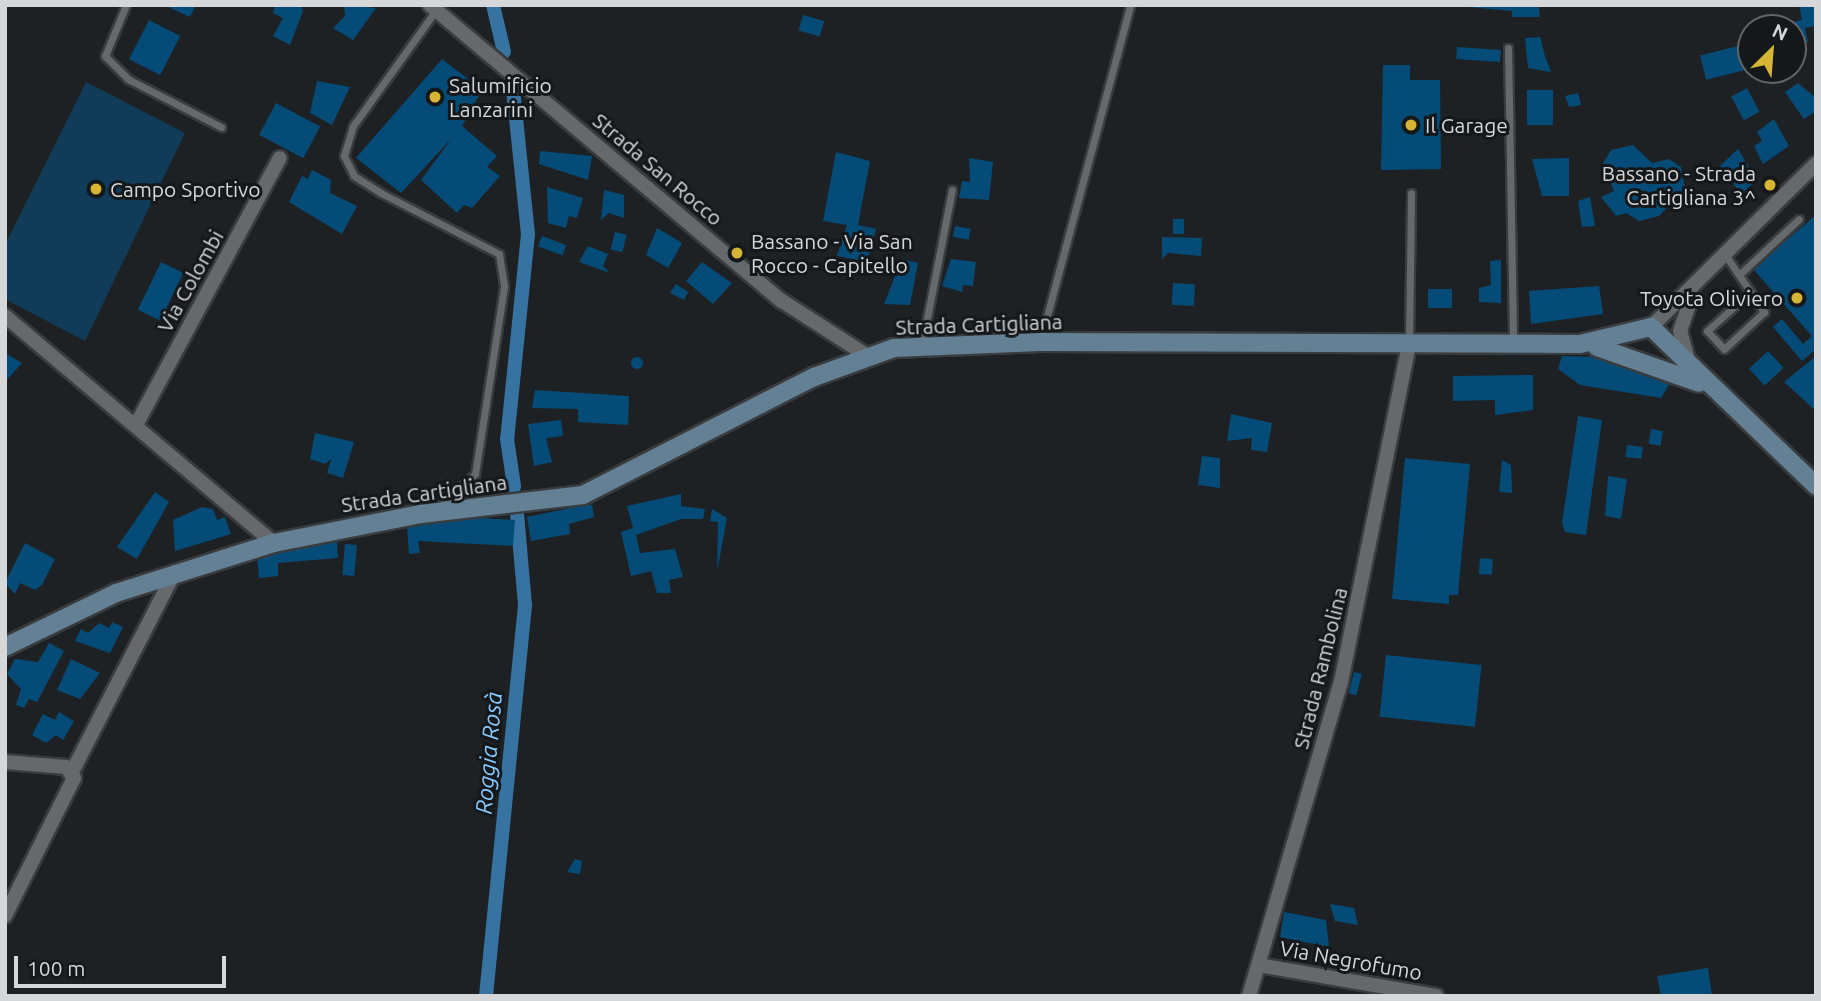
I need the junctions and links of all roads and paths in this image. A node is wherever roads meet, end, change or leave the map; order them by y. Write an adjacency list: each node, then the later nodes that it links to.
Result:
1 (126, 5): 5 (lane)
2 (1130, 5): 17 (lane)
3 (433, 8): 22 (street, Strada San Rocco); 27 (lane)
4 (1508, 48): 18 (lane)
5 (221, 127)
6 (281, 158): 25 (street, Via Colombi)
7 (1816, 164): 11 (street, Strada Cartigliana)
8 (952, 190): 21 (lane)
9 (1411, 193): 20 (lane)
10 (1799, 219): 12 (lane)
11 (1726, 256): 12 (lane); 13 (street, Strada Cartigliana)
12 (1741, 273): 14 (lane)
13 (1698, 286): 16 (street, Strada Cartigliana); 23 (street)
14 (1749, 293): 14 (lane)
15 (7, 322): 25 (street)
16 (1651, 327): 19 (street, Strada Cartigliana); 23 (street)
17 (1040, 342): 20 (street, Strada Cartigliana); 21 (street, Strada Cartigliana)
18 (1513, 342): 19 (street, Strada Cartigliana); 20 (street, Strada Cartigliana)
19 (1580, 344): 24 (street)
20 (1409, 345): 34 (street, Strada Rambolina)
21 (922, 347): 22 (street, Strada Cartigliana)
22 (866, 355): 27 (street, Strada Cartigliana)
23 (1694, 373): 24 (street)
24 (1712, 389): 26 (street)
25 (135, 425): 28 (street)
26 (1816, 486)
27 (433, 512): 28 (street, Strada Cartigliana)
28 (274, 543): 29 (street, Strada Cartigliana)
29 (175, 572): 30 (street, Strada Cartigliana); 32 (street)
30 (5, 647)
31 (5, 762): 32 (street)
32 (72, 772): 33 (street)
33 (5, 916)
34 (1259, 965): 35 (street, Strada Rambolina); 36 (street, Via Negrofumo)
35 (1249, 996)
36 (1436, 996)

